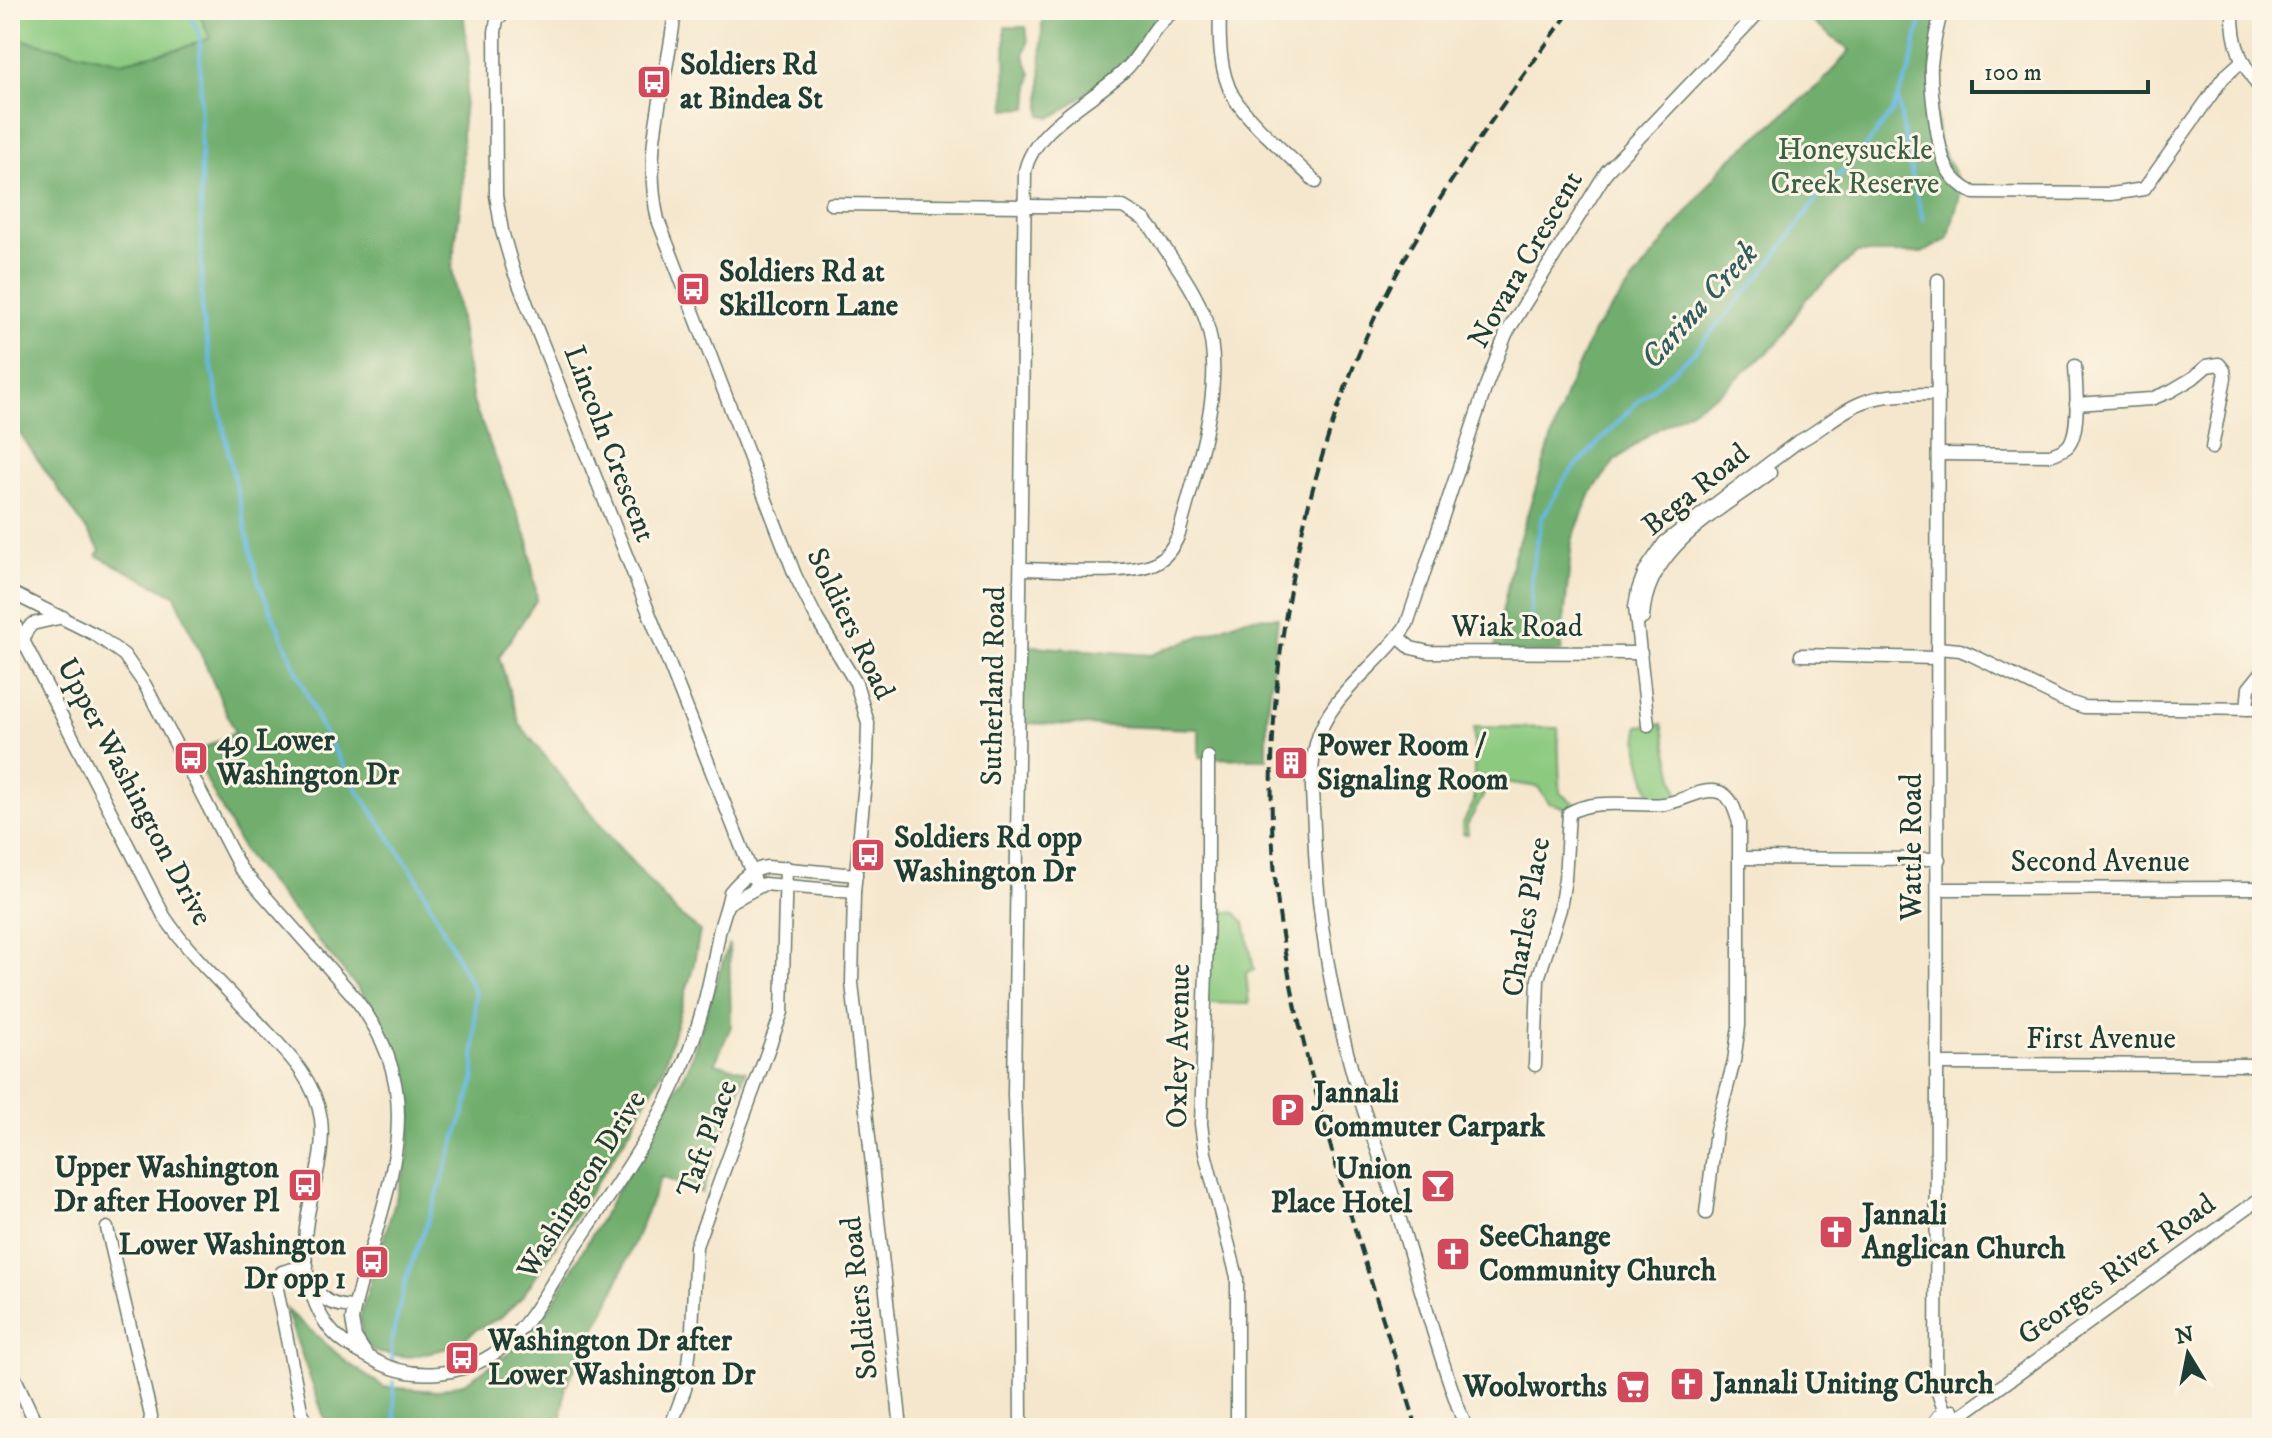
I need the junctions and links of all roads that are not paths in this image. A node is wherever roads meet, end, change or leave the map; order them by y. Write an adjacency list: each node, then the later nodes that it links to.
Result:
1 (508, 10): 40 (street, Lincoln Crescent)
2 (675, 10): 41 (street, Soldiers Road)
3 (1009, 10): 4 (street)
4 (1022, 10)
5 (1177, 10): 14 (street, Sutherland Road)
6 (1220, 10): 12 (street)
7 (1761, 10): 27 (street, Novara Crescent)
8 (2233, 10): 10 (street)
9 (1942, 13): 10 (street)
10 (2241, 62): 11 (street)
11 (2262, 92)
12 (1316, 182)
13 (831, 204): 14 (street)
14 (1025, 205): 23 (street, Sutherland Road); 23 (street)
15 (1938, 280): 19 (street, Wattle Road)
16 (2227, 350): 17 (street)
17 (2219, 364): 20 (street); 21 (street)
18 (2075, 366): 20 (street)
19 (1938, 394): 22 (street, Wattle Road); 29 (street, Bega Road)
20 (2076, 404): 22 (street)
21 (2212, 448)
22 (1938, 454): 30 (street, Wattle Road)
23 (1021, 569): 65 (street, Sutherland Road)
24 (10, 592): 26 (street)
25 (10, 615): 28 (street, Upper Washington Drive)
26 (63, 617): 28 (street); 55 (street)
27 (1398, 637): 29 (street, Wiak Road); 67 (street, Novara Crescent)
28 (24, 641): 54 (street, Upper Washington Drive)
29 (1641, 653): 35 (street, Bega Road)
30 (1937, 653): 31 (street); 33 (street); 38 (street, Wattle Road)
31 (1801, 655)
32 (2262, 672): 33 (street)
33 (2247, 709): 34 (street)
34 (2262, 709)
35 (1648, 725)
36 (1208, 757): 66 (street, Oxley Avenue)
37 (1739, 858): 38 (street); 49 (street, Charles Place); 52 (street, Charles Place)
38 (1939, 859): 45 (street, Wattle Road)
39 (786, 867): 40 (street); 41 (street); 42 (street, Taft Place)
40 (750, 873): 43 (street, Lincoln Crescent); 47 (street, Washington Drive)
41 (856, 875): 46 (street, Soldiers Road)
42 (785, 885): 43 (street); 46 (street); 63 (street, Taft Place)
43 (757, 886): 47 (street)
44 (2262, 888): 45 (street, Second Avenue)
45 (1939, 889): 48 (street, Wattle Road)
46 (854, 892): 64 (street, Soldiers Road)
47 (729, 903): 56 (street, Washington Drive)
48 (1939, 1064): 50 (street, First Avenue); 58 (street, Wattle Road)
49 (1535, 1065)
50 (2262, 1065)
51 (2262, 1197): 59 (street, Georges River Road)
52 (1706, 1213)
53 (107, 1228): 61 (street)
54 (307, 1265): 55 (street); 56 (street, Upper Washington Drive); 62 (street)
55 (354, 1307): 56 (street)
56 (369, 1357)
57 (10, 1367): 60 (street)
58 (1945, 1413): 59 (street); 68 (street)
59 (1963, 1414): 69 (street)
60 (36, 1427)
61 (149, 1428)
62 (309, 1428)
63 (670, 1428)
64 (901, 1428)
65 (1021, 1428)
66 (1237, 1428)
67 (1466, 1428)
68 (1930, 1428)
69 (1963, 1428)

